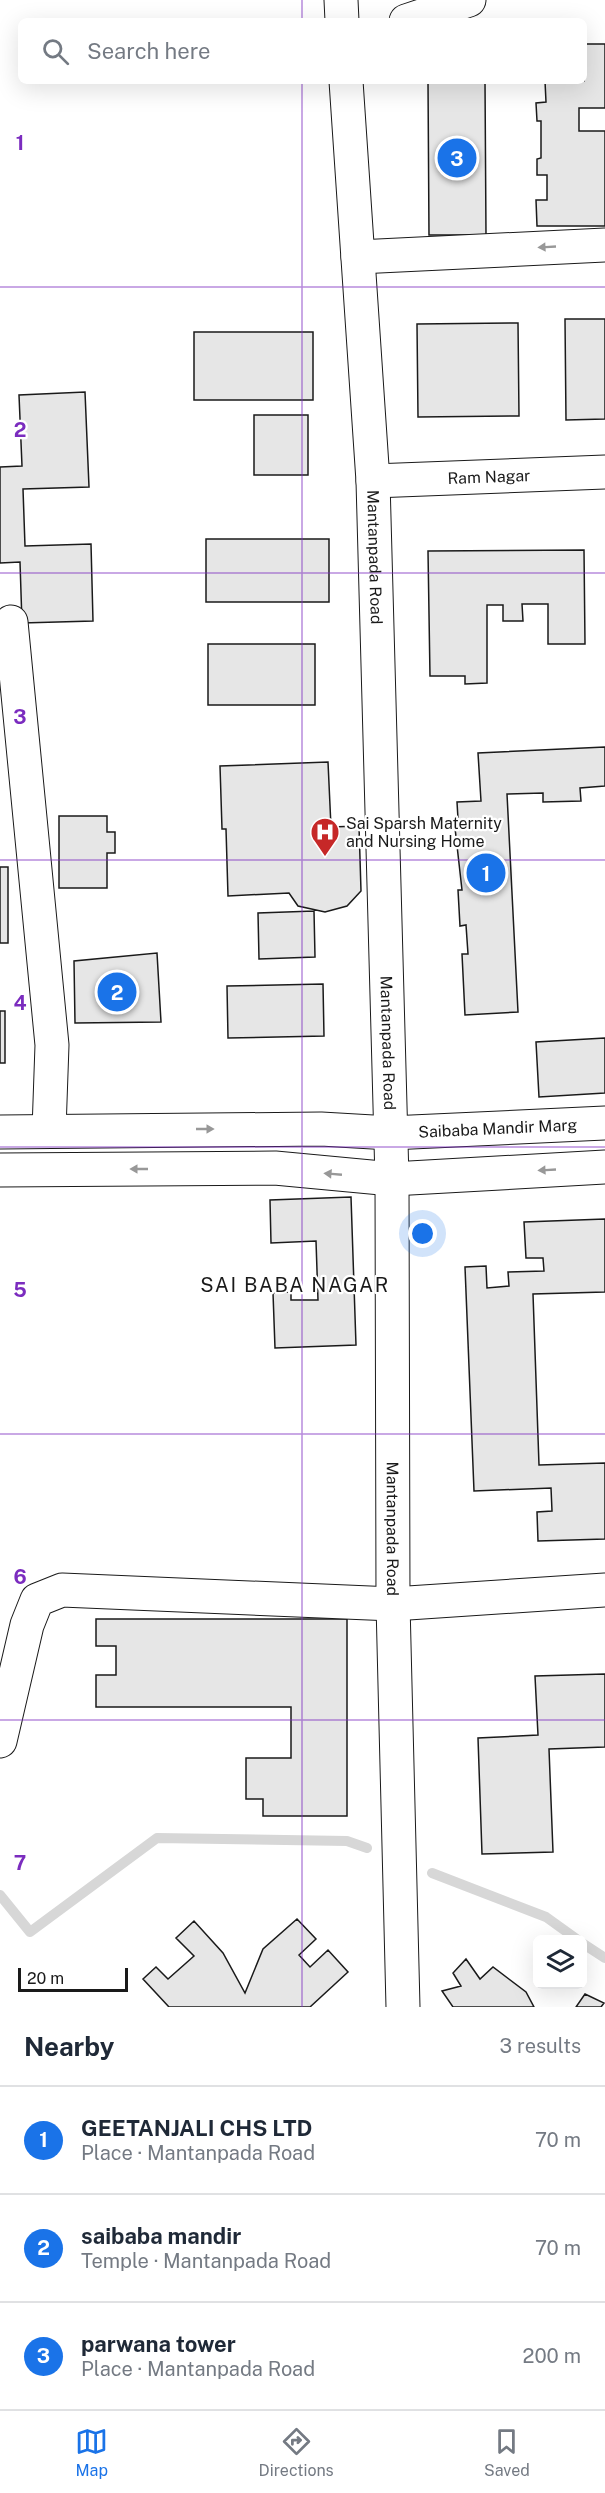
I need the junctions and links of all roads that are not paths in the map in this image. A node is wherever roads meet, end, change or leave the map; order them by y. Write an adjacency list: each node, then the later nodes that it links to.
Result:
1 (341, 0): 3 (street)
2 (469, 0): 4 (street)
3 (342, 18)
4 (415, 18)
5 (346, 84): 7 (street, Mantanpada Road)
6 (605, 244): 7 (street, one-way to 7)
7 (358, 256): 9 (street, Mantanpada Road)
8 (605, 472): 9 (street, Ram Nagar)
9 (373, 481): 14 (street, Mantanpada Road)
10 (11, 622): 12 (street)
11 (605, 1123): 14 (street, Saibaba Mandir Marg)
12 (49, 1130): 13 (street, Saibaba Mandir Marg); 14 (street, Saibaba Mandir Marg, one-way to 14)
13 (0, 1132)
14 (390, 1133): 17 (street, Mantanpada Road)
15 (605, 1167): 17 (street, one-way to 17)
16 (0, 1170): 17 (street, one-way to 16)
17 (392, 1179): 19 (street, Mantanpada Road)
18 (605, 1590): 19 (street)
19 (393, 1604): 20 (street); 21 (street, Mantanpada Road)
20 (0, 1741)
21 (403, 2007)

